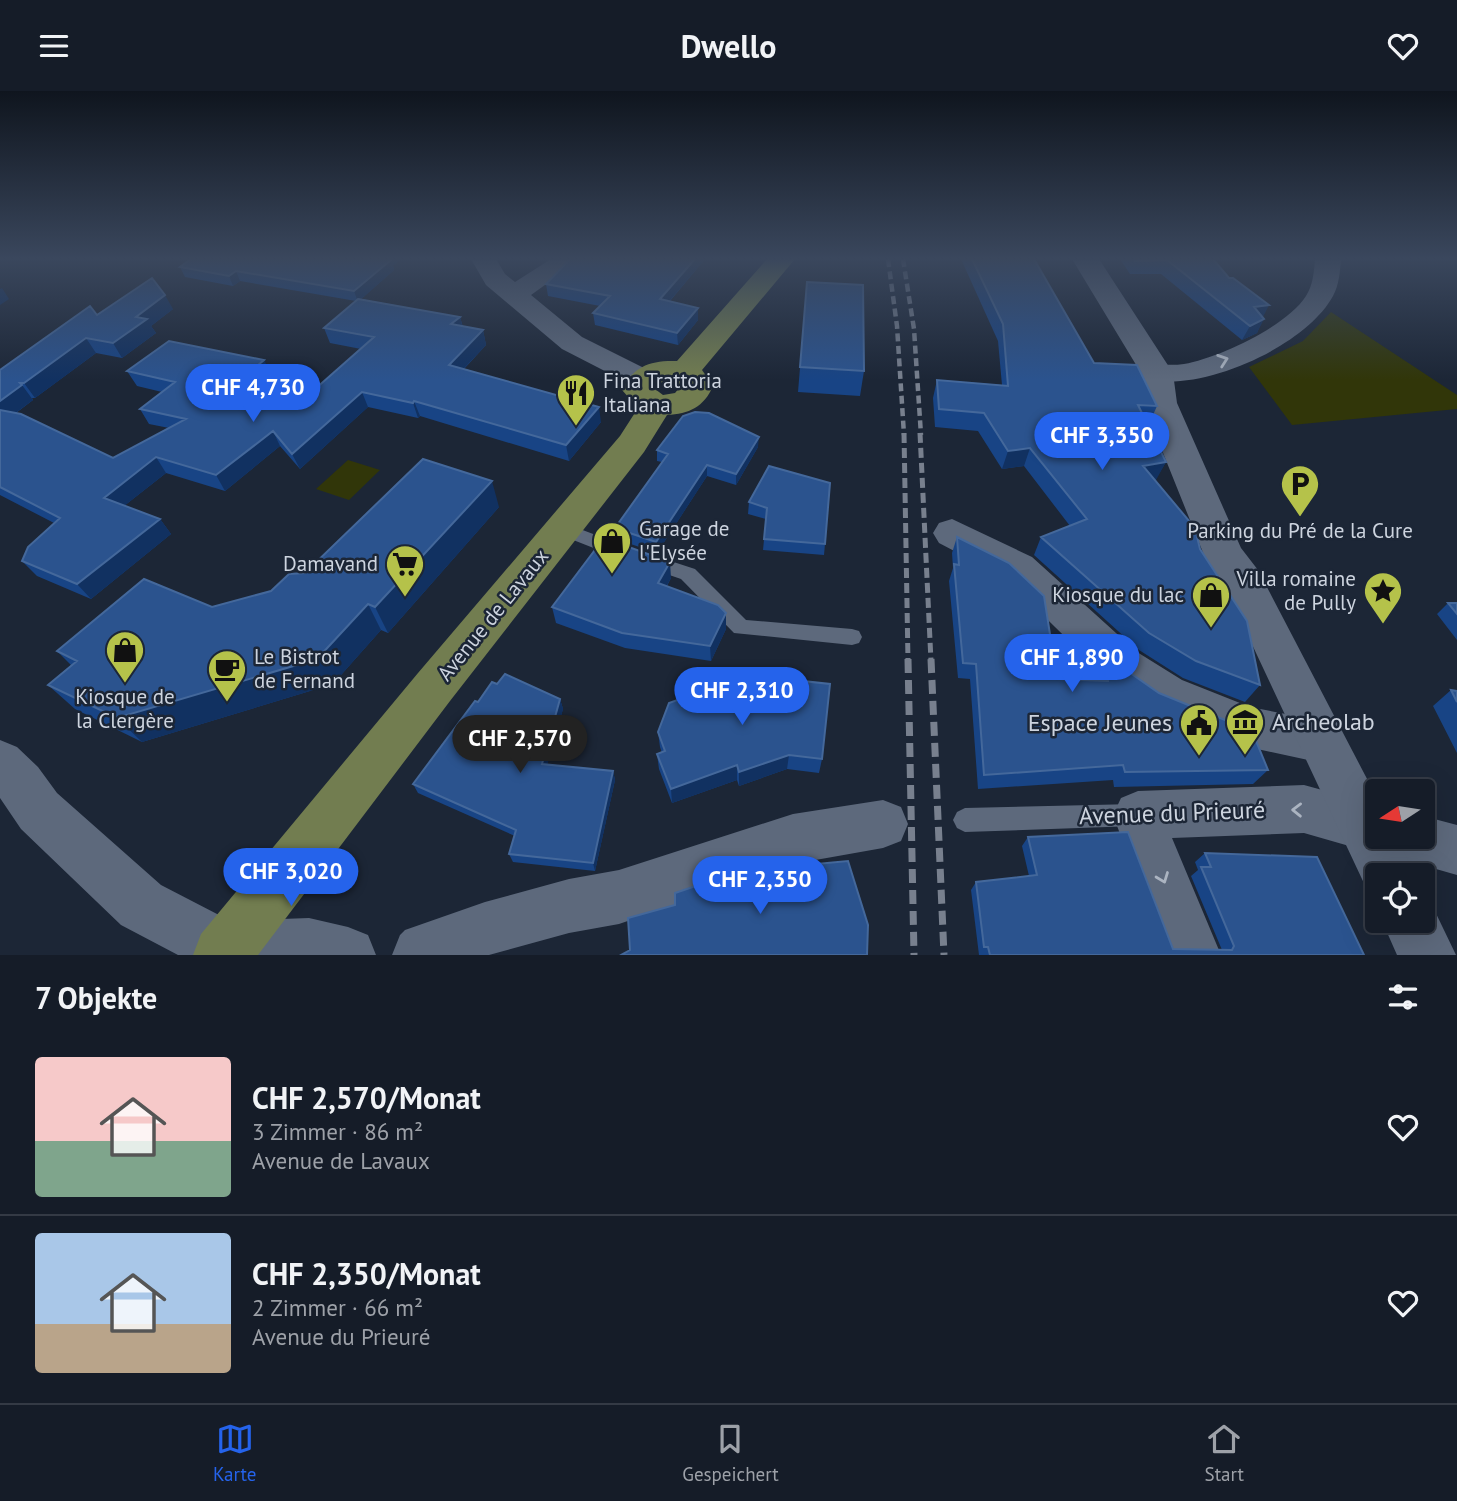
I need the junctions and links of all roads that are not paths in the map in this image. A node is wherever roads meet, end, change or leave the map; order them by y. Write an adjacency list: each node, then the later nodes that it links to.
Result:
1 (517, 299): 6 (street)
2 (748, 299): 6 (main road)
3 (1111, 299): 5 (street)
4 (1318, 299): 5 (street, one-way to 4)
5 (1157, 373): 10 (street)
6 (650, 392): 7 (main road, Avenue de Lavaux)
7 (564, 529): 9 (lane); 20 (main road, Avenue de Lavaux)
8 (952, 533): 10 (street)
9 (852, 637)
10 (1322, 742): 12 (street)
11 (0, 763): 20 (street)
12 (1365, 805)
13 (1138, 815): 14 (lane, Avenue du Prieuré); 16 (street, Avenue du Prieuré, one-way to 13); 23 (street, one-way to 23)
14 (965, 820)
15 (883, 824): 22 (street)
16 (1365, 825)
17 (1435, 844): 18 (street, Avenue du Prieuré)
18 (1457, 850)
19 (1416, 933): 24 (street)
20 (224, 952): 21 (street)
21 (348, 955)
22 (420, 955)
23 (1193, 955)
24 (1427, 955)

